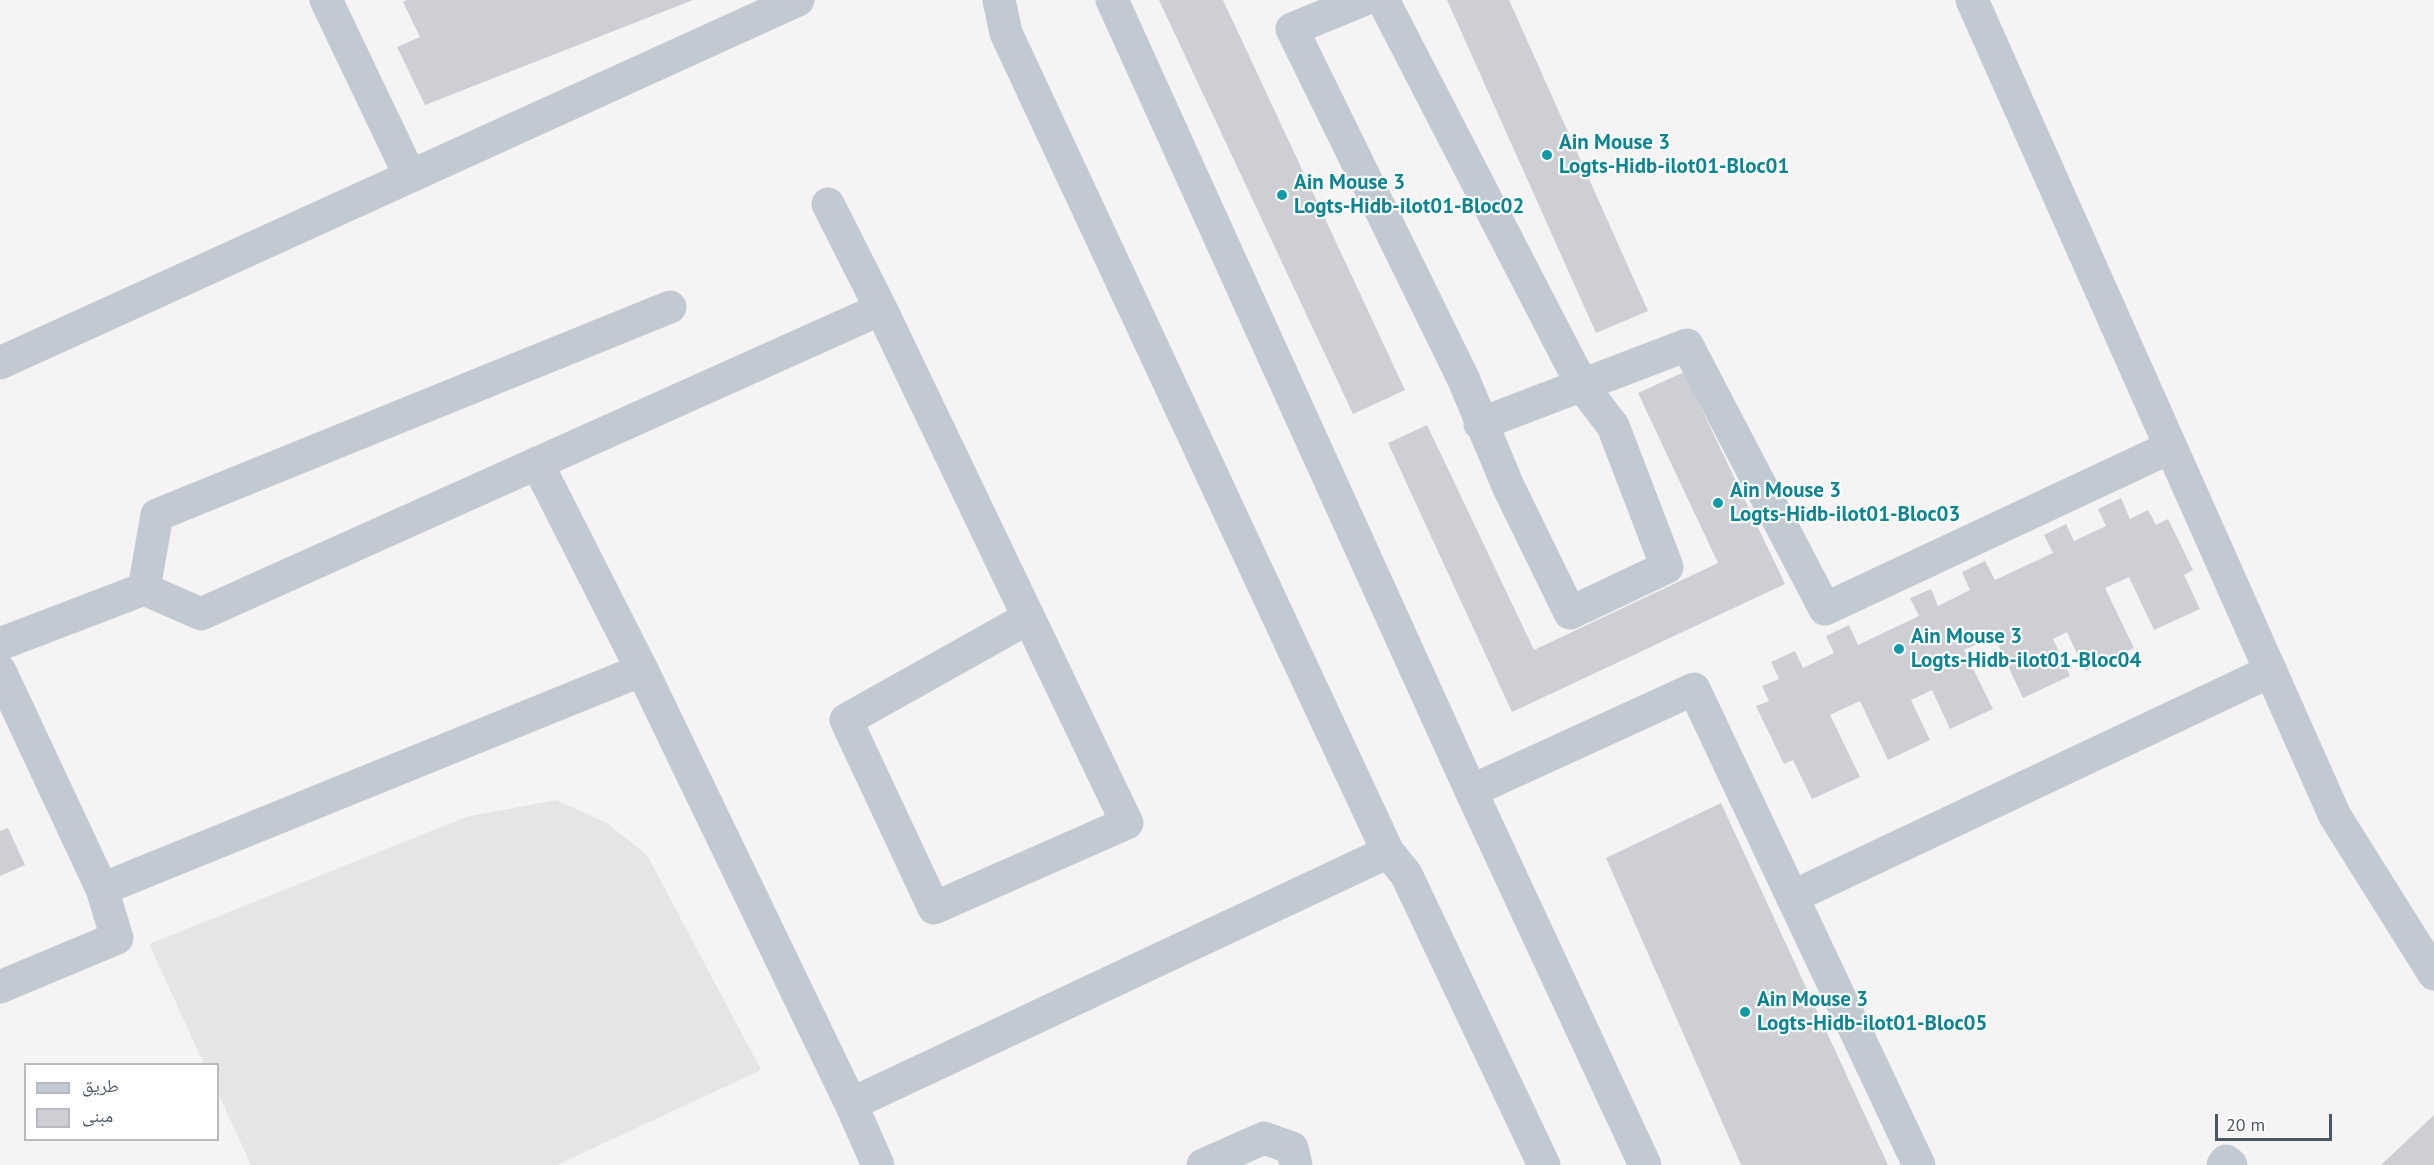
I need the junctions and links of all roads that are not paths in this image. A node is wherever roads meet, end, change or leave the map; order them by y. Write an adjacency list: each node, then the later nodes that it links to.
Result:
1 (326, 0): 8 (street)
2 (798, 0): 8 (street)
3 (999, 0): 24 (street)
4 (1112, 0): 23 (street)
5 (1363, 0): 14 (street)
6 (1383, 0): 13 (street)
7 (1972, 0): 15 (street)
8 (410, 176): 12 (street)
9 (828, 204): 11 (street)
10 (670, 307): 17 (street)
11 (881, 309): 16 (street); 18 (street)
12 (0, 363)
13 (1583, 387): 14 (street); 14 (street); 15 (street)
14 (1480, 424)
15 (2171, 447): 22 (street)
16 (537, 463): 17 (street); 20 (street)
17 (144, 589): 19 (street)
18 (1028, 618): 18 (street)
19 (0, 644)
20 (642, 670): 25 (street); 29 (street)
21 (0, 671): 25 (street)
22 (2271, 671): 26 (street); 27 (street)
23 (1471, 791): 26 (street); 34 (street)
24 (1388, 852): 29 (street); 33 (street)
25 (102, 889): 28 (street)
26 (1792, 897): 35 (street)
27 (2434, 974)
28 (0, 987)
29 (851, 1104): 30 (street)
30 (878, 1165)
31 (1203, 1165): 32 (street)
32 (1296, 1165)
33 (1544, 1165)
34 (1645, 1165)
35 (1918, 1165)
36 (2223, 1165): 37 (street)
37 (2231, 1165)

